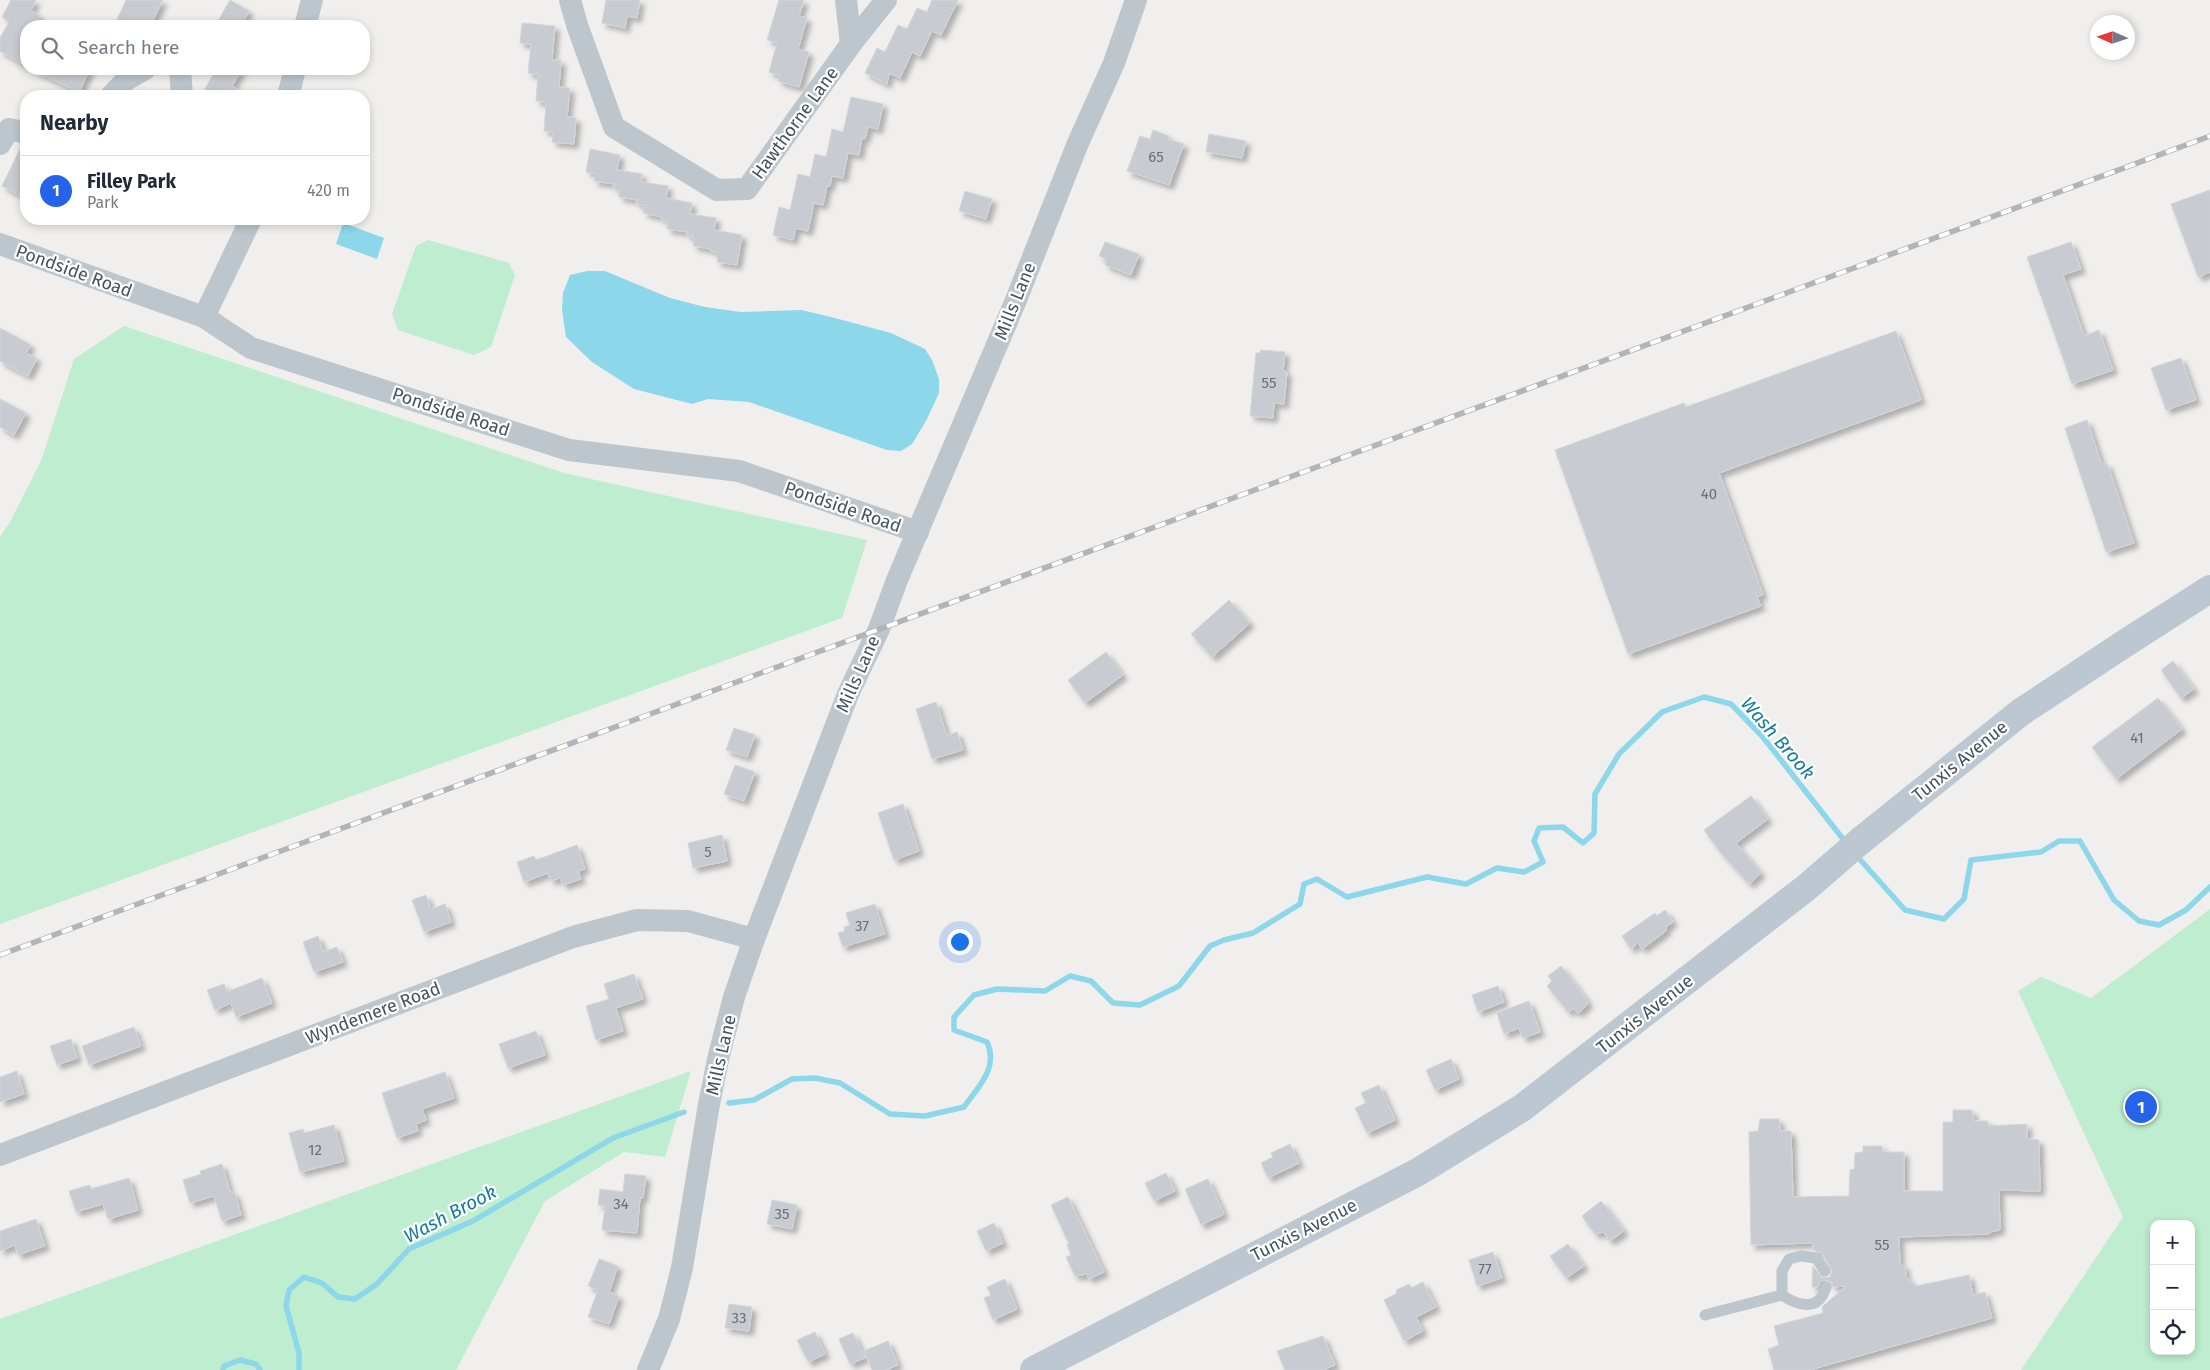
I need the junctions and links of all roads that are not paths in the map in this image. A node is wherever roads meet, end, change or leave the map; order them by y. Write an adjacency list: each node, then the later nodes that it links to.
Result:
1 (312, 0): 6 (street)
2 (570, 0): 7 (street, Hawthorne Lane)
3 (846, 0): 7 (street)
4 (886, 0): 7 (street, Hawthorne Lane)
5 (1136, 0): 17 (street, Mills Lane)
6 (307, 20)
7 (851, 44)
8 (135, 75): 11 (street)
9 (180, 75): 12 (street)
10 (293, 75): 13 (street)
11 (117, 90)
12 (182, 90)
13 (290, 90)
14 (247, 225): 16 (street)
15 (0, 244): 16 (street, Pondside Road)
16 (204, 317): 17 (street, Pondside Road)
17 (918, 532): 19 (street, Mills Lane)
18 (2210, 589): 26 (main road, Tunxis Avenue)
19 (754, 938): 20 (street, Wyndemere Road); 25 (street, Mills Lane)
20 (0, 1155)
21 (1825, 1271): 23 (lane)
22 (1826, 1287): 23 (lane)
23 (1782, 1295): 24 (lane)
24 (1705, 1315)
25 (648, 1370)
26 (1034, 1370)

